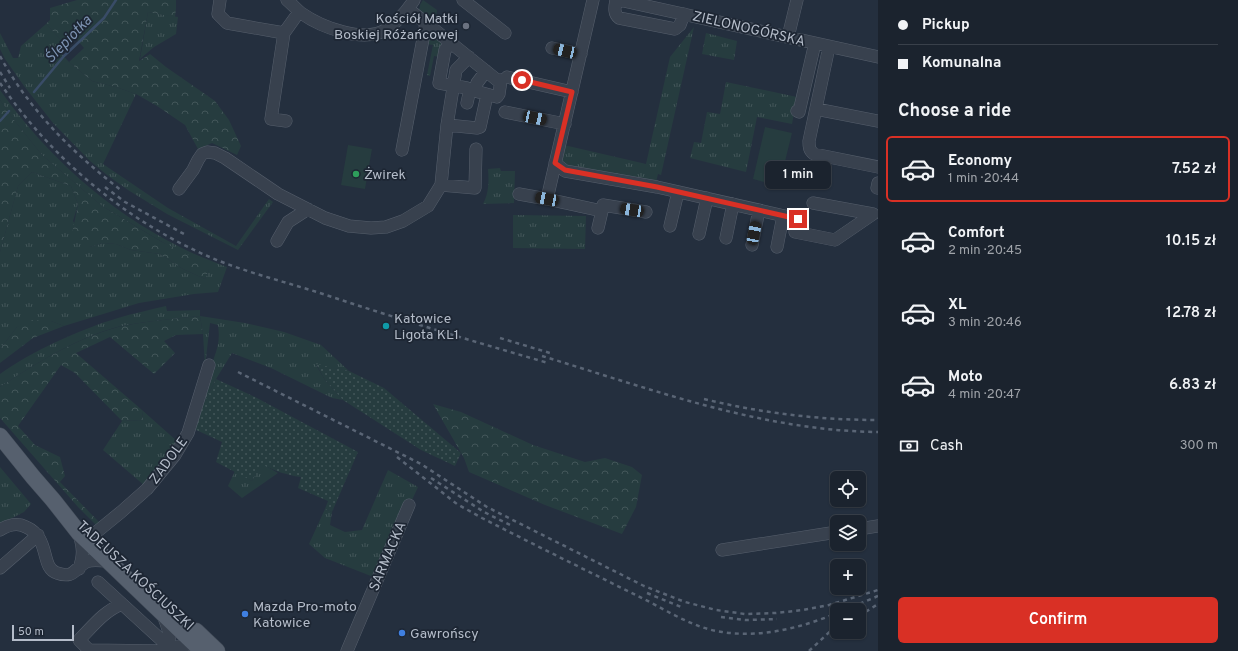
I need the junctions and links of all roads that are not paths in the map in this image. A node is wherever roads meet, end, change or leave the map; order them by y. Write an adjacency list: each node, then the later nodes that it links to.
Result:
1 (220, 0): 11 (street)
2 (288, 0): 8 (street)
3 (463, 0): 12 (street)
4 (593, 0): 18 (street)
5 (618, 0): 9 (street, ZIELONOGÓRSKA); 9 (street)
6 (797, 0): 13 (street)
7 (411, 4): 8 (street); 10 (street)
8 (299, 12): 11 (street)
9 (684, 14): 13 (street, ZIELONOGÓRSKA)
10 (426, 23): 14 (street); 35 (street)
11 (284, 33): 30 (street)
12 (505, 33)
13 (788, 37): 15 (street, ZIELONOGÓRSKA)
14 (451, 43): 19 (street); 23 (street)
15 (815, 43): 16 (street, ZIELONOGÓRSKA); 29 (street)
16 (829, 46): 20 (street, ZIELONOGÓRSKA); 27 (street)
17 (552, 48): 18 (street)
18 (581, 54): 25 (street)
19 (469, 57): 21 (street); 23 (street)
20 (878, 57)
21 (486, 71): 24 (street); 24 (street)
22 (507, 77): 25 (street)
23 (454, 85): 24 (street); 33 (street)
24 (477, 92): 26 (street); 33 (street)
25 (572, 92): 32 (street)
26 (467, 103)
27 (816, 109): 31 (street); 37 (street)
28 (505, 112): 32 (street)
29 (797, 112)
30 (286, 122)
31 (878, 122)
32 (565, 124): 36 (street)
33 (447, 126): 38 (street)
34 (476, 149): 38 (street)
35 (402, 150)
36 (555, 163): 40 (street); 43 (street)
37 (878, 168)
38 (441, 185): 46 (street)
39 (179, 189): 46 (street)
40 (678, 192): 42 (street); 52 (street)
41 (519, 194): 43 (street)
42 (707, 198): 45 (street); 54 (street)
43 (547, 199): 48 (street)
44 (813, 203): 50 (street)
45 (733, 204): 47 (street); 55 (street)
46 (308, 209): 56 (street)
47 (759, 210): 51 (street); 57 (street)
48 (602, 211): 49 (street); 53 (street)
49 (646, 212)
50 (876, 213): 51 (street)
51 (784, 216): 58 (street)
52 (670, 226)
53 (598, 228)
54 (699, 234)
55 (726, 238)
56 (277, 241)
57 (752, 245)
58 (777, 247)
59 (209, 365): 67 (street, ZADOLE)
60 (0, 436): 67 (main road, TADEUSZA KOŚCIUSZKI)
61 (409, 505): 80 (street, SARMACKA)
62 (878, 526): 63 (street)
63 (866, 528)
64 (0, 530): 66 (street)
65 (830, 533): 68 (street)
66 (38, 534): 70 (street); 71 (street)
67 (87, 534): 69 (main road, TADEUSZA KOŚCIUSZKI); 71 (street); 79 (main road, TADEUSZA KOŚCIUSZKI)
68 (722, 550)
69 (108, 561): 71 (street); 74 (main road, TADEUSZA KOŚCIUSZKI)
70 (0, 568)
71 (78, 570)
72 (98, 582): 73 (street)
73 (122, 604): 77 (street); 77 (street)
74 (162, 612): 75 (street); 78 (main road, TADEUSZA KOŚCIUSZKI)
75 (168, 629): 76 (street); 77 (street)
76 (186, 649): 77 (street)
77 (167, 650)
78 (202, 651)
79 (217, 651)
80 (347, 651)

